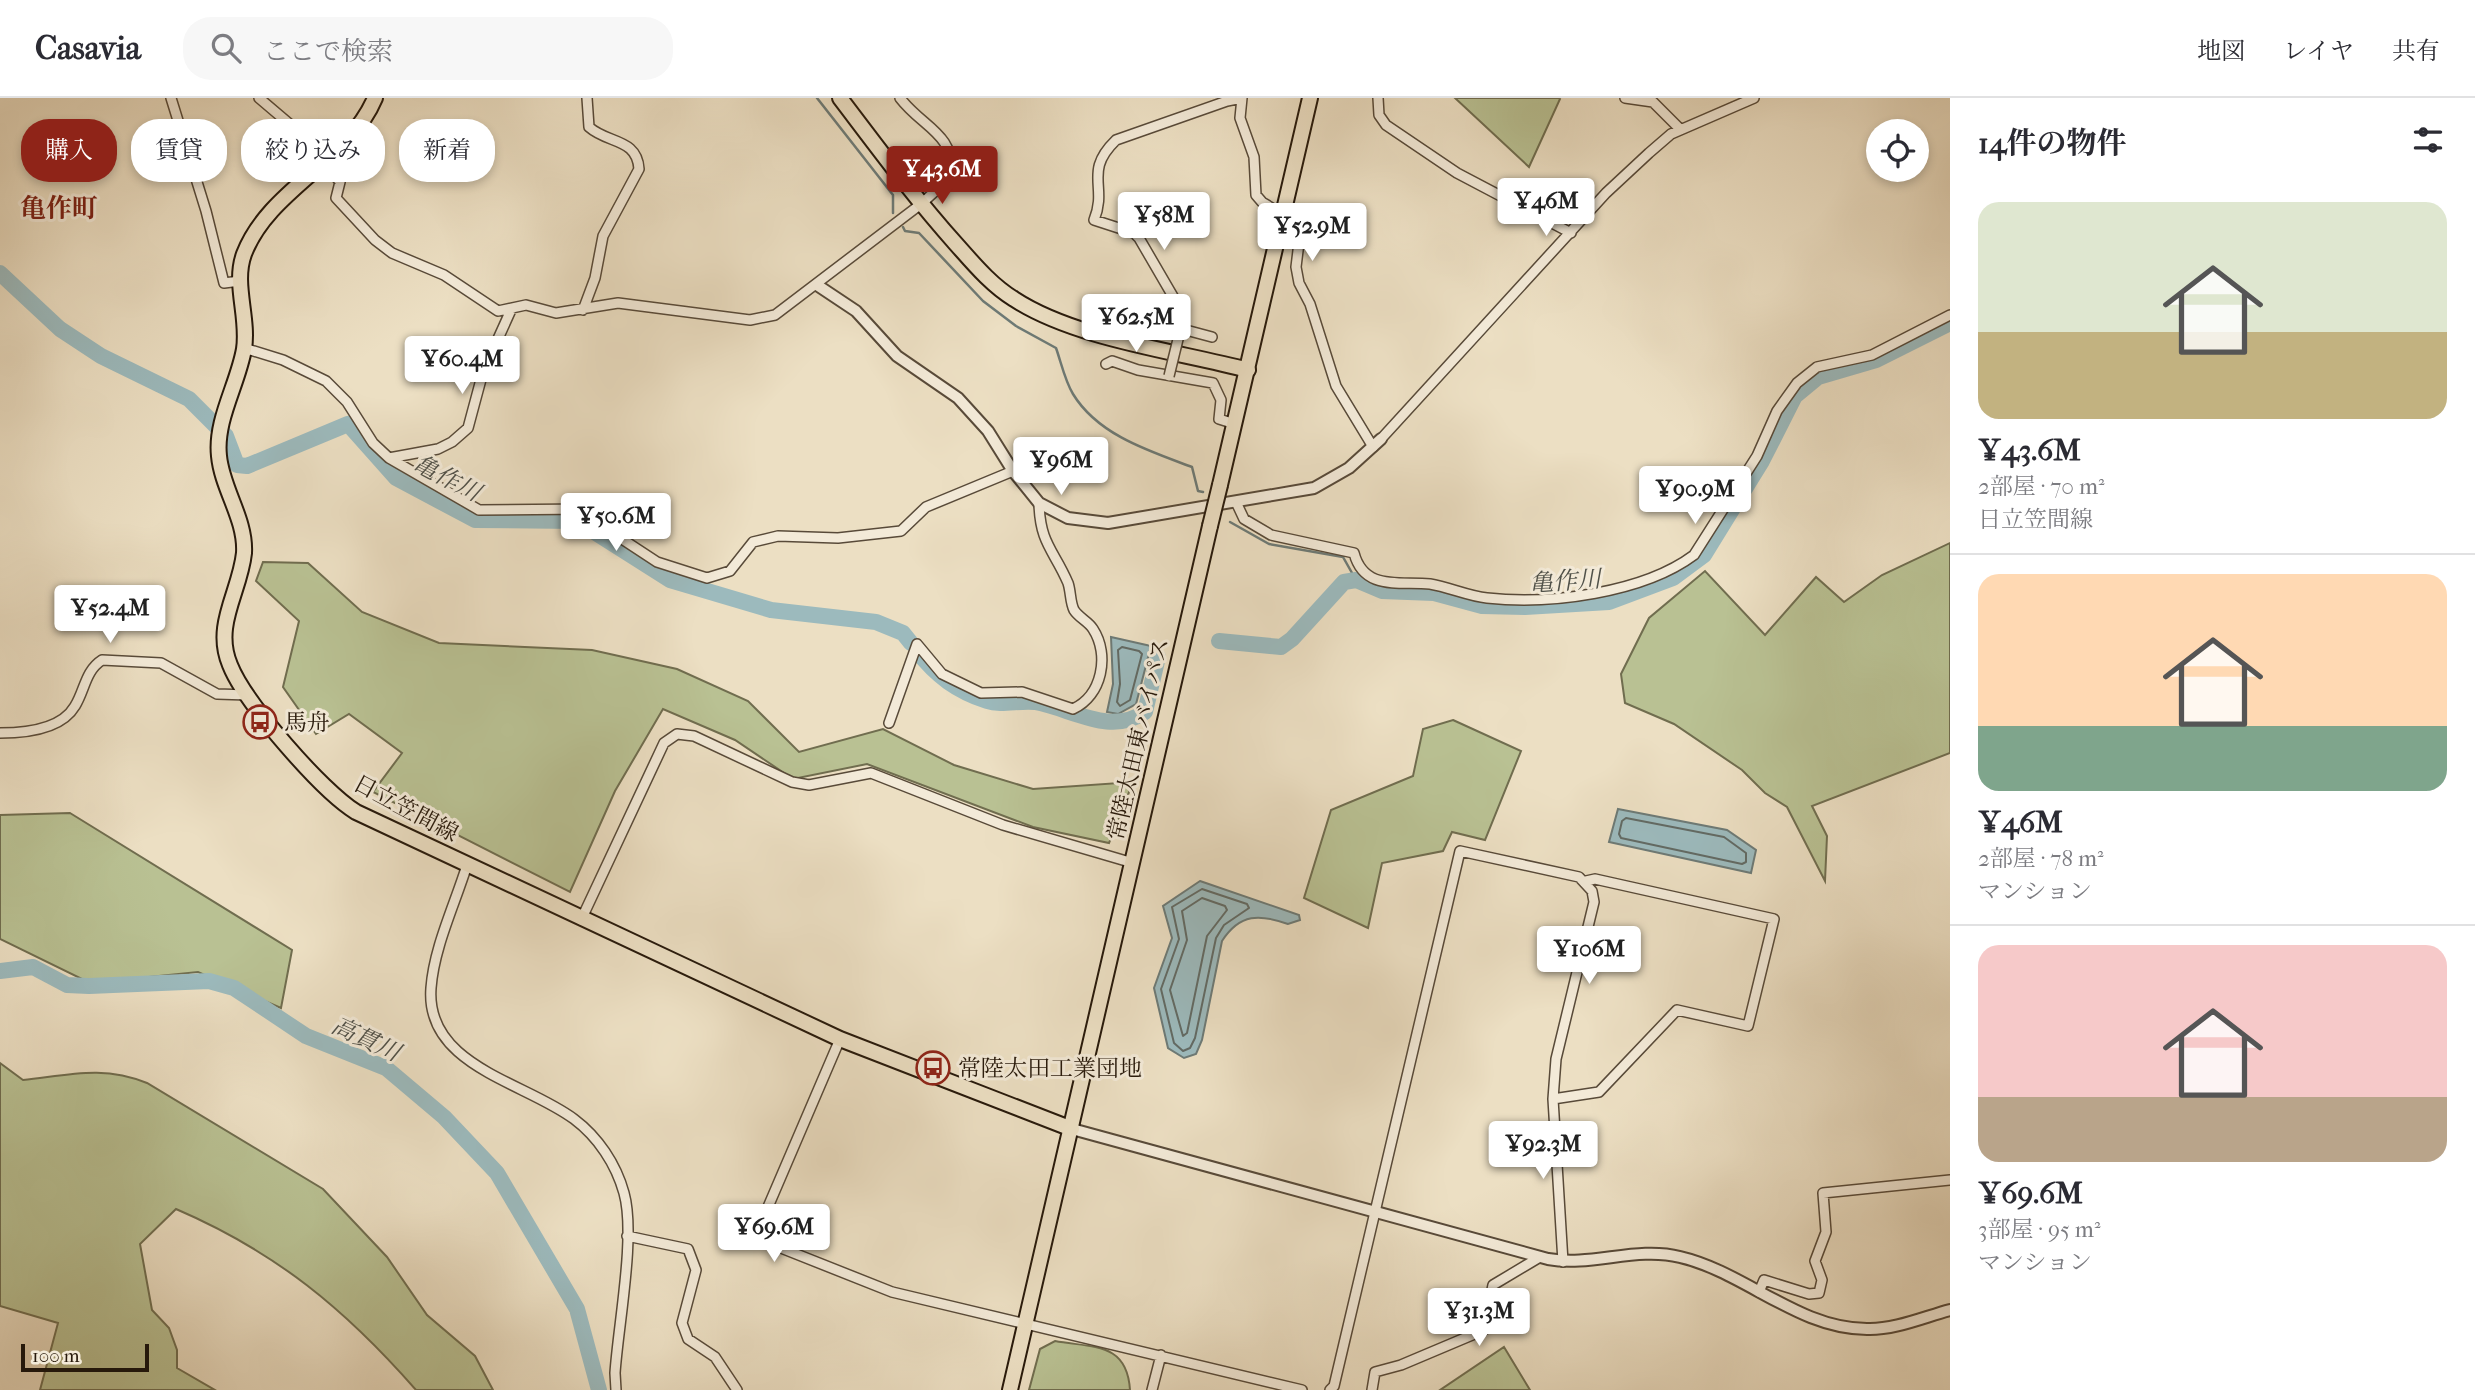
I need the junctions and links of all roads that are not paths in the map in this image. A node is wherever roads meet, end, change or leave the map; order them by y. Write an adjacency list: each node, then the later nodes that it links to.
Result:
1 (171, 98): 20 (street)
2 (259, 98): 12 (street)
3 (375, 98): 13 (main road, 日立笠間線)
4 (587, 98): 23 (street)
5 (840, 98): 17 (main road)
6 (901, 98): 17 (street)
7 (1242, 98): 18 (street); 26 (street)
8 (1310, 98): 18 (main road, 常陸太田東バイパス)
9 (1377, 98): 19 (street)
10 (1625, 98): 14 (street)
11 (1755, 98): 14 (street)
12 (284, 119)
13 (364, 119)
14 (1680, 130): 19 (street)
15 (304, 182): 20 (main road, 日立笠間線)
16 (340, 182): 22 (street)
17 (920, 204): 21 (street); 30 (main road)
18 (1283, 214): 30 (main road, 常陸太田東バイパス); 33 (street)
19 (1571, 233): 33 (street)
20 (240, 281): 28 (main road, 日立笠間線)
21 (817, 285): 23 (street); 35 (street)
22 (511, 310): 23 (street); 34 (street)
23 (583, 310)
24 (1950, 315): 36 (street)
25 (1113, 318): 26 (street)
26 (1181, 327): 27 (street); 31 (street, bridge)
27 (1212, 337)
28 (244, 348): 34 (street); 38 (main road, 日立笠間線)
29 (1106, 364): 31 (street)
30 (1248, 370): 32 (main road, 常陸太田東バイパス)
31 (1169, 376): 32 (street)
32 (1235, 424): 41 (main road, 常陸太田東バイパス, bridge)
33 (1377, 443): 36 (street)
34 (389, 458): 35 (street)
35 (1013, 471): 37 (street)
36 (1236, 502): 37 (street)
37 (1039, 503): 39 (street)
38 (248, 695): 40 (street); 42 (main road, 日立笠間線)
39 (889, 723)
40 (0, 733)
41 (1133, 863): 44 (street); 47 (main road, 常陸太田東バイパス)
42 (467, 865): 44 (main road, 日立笠間線); 50 (street)
43 (1586, 881): 46 (street); 46 (street); 49 (street)
44 (581, 920): 45 (main road, 日立笠間線)
45 (840, 1039): 47 (main road, 日立笠間線); 55 (street)
46 (1553, 1099): 52 (street)
47 (1072, 1129): 49 (street); 55 (main road, 常陸太田東バイパス)
48 (1950, 1180): 53 (street)
49 (1375, 1212): 51 (street); 62 (street)
50 (627, 1236): 57 (street); 58 (street)
51 (1540, 1257): 52 (street); 63 (street)
52 (1563, 1262): 53 (street)
53 (1759, 1292): 54 (street)
54 (1950, 1310)
55 (1026, 1323): 56 (street); 59 (main road, 常陸太田東バイパス)
56 (1161, 1355): 60 (street); 61 (street)
57 (616, 1390)
58 (737, 1390)
59 (1010, 1390)
60 (1152, 1390)
61 (1302, 1390)
62 (1330, 1390)
63 (1371, 1390)

